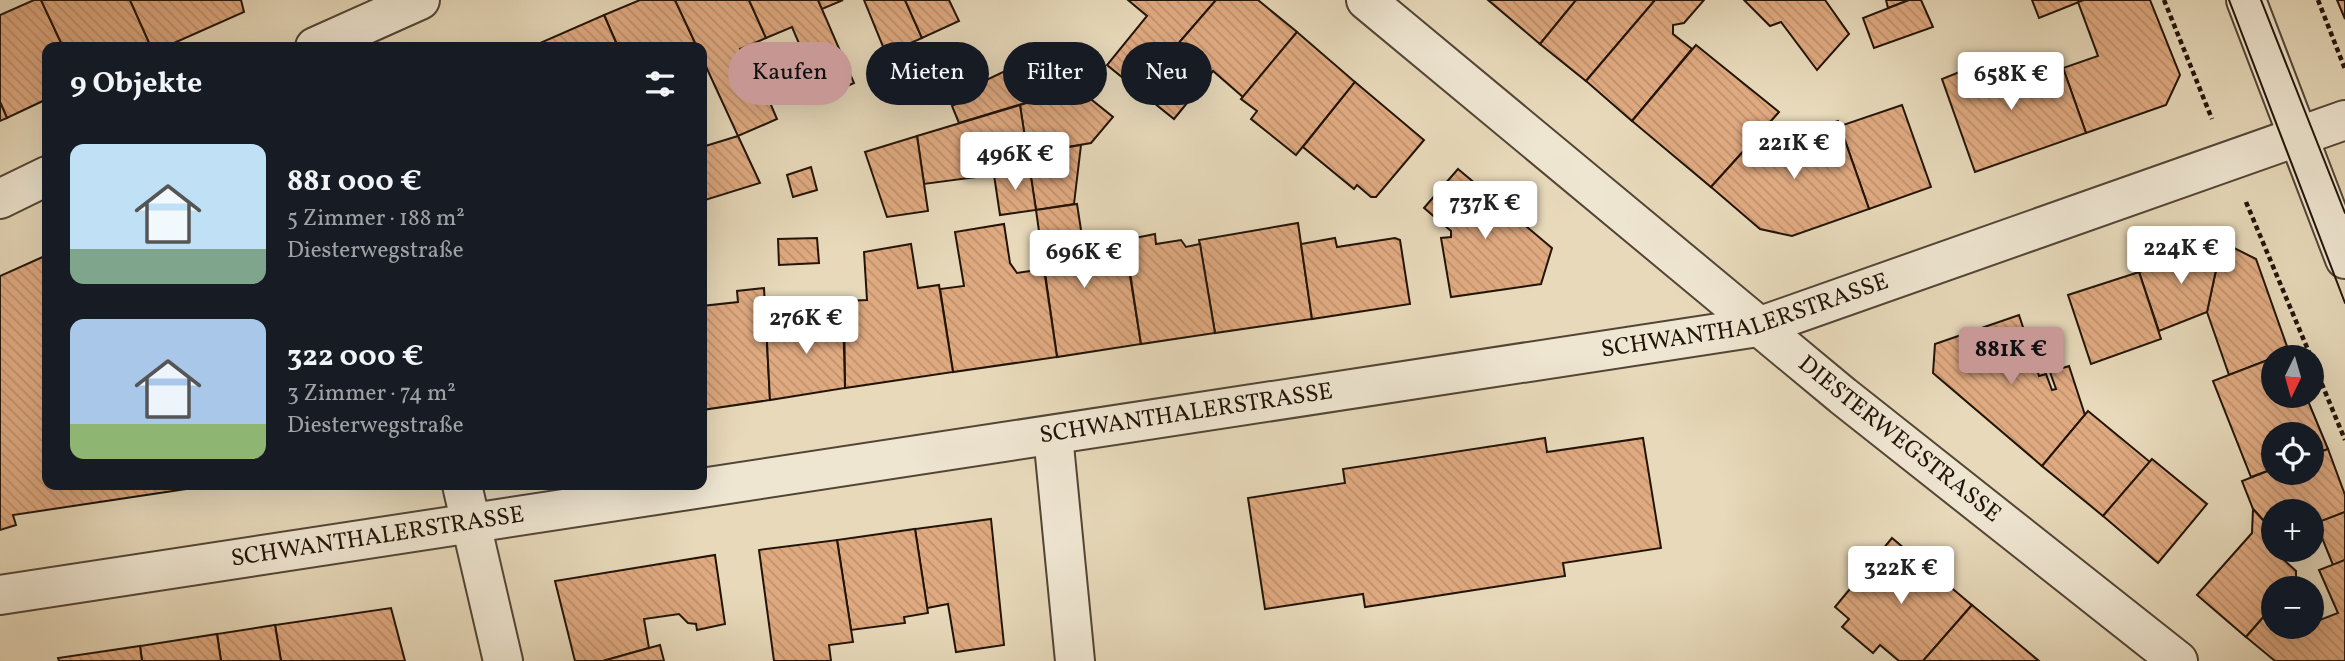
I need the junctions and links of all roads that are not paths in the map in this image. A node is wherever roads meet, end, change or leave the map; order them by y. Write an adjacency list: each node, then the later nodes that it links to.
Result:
1 (420, 0): 4 (street)
2 (1366, 0): 11 (street, DIESTERWEGSTRASSE)
3 (2246, 0): 7 (street)
4 (348, 26): 5 (street)
5 (323, 42)
6 (2345, 120): 7 (street, SCHWANTHALERSTRASSE)
7 (2297, 137): 10 (street); 11 (street, SCHWANTHALERSTRASSE)
8 (42, 178): 9 (street)
9 (0, 199)
10 (2345, 259)
11 (1758, 327): 12 (street, SCHWANTHALERSTRASSE); 20 (street, DIESTERWEGSTRASSE)
12 (1053, 435): 13 (street, SCHWANTHALERSTRASSE); 19 (street)
13 (707, 488)
14 (463, 490): 16 (street)
15 (694, 490): 16 (street, SCHWANTHALERSTRASSE)
16 (472, 524): 17 (street, SCHWANTHALERSTRASSE); 18 (street)
17 (0, 595)
18 (503, 661)
19 (1075, 661)
20 (2178, 661)

